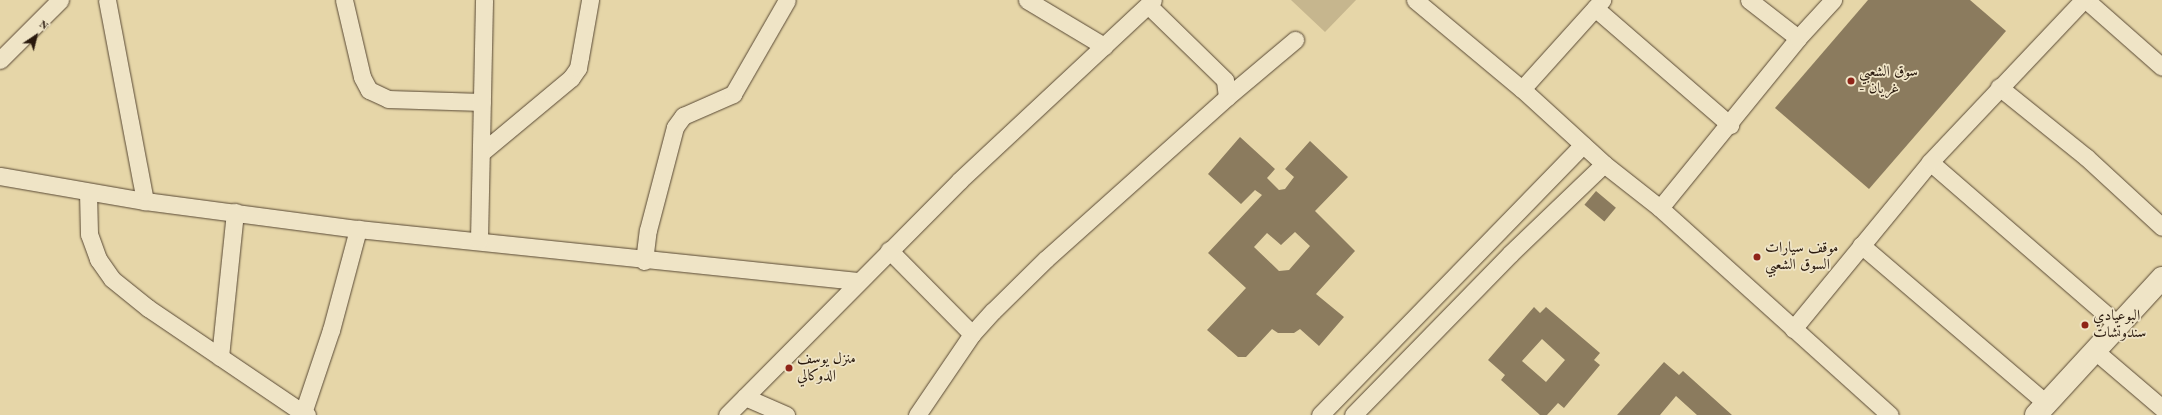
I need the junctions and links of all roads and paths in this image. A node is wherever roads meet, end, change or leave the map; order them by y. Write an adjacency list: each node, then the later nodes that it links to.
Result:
1 (107, 0): 30 (street)
2 (344, 0): 22 (street)
3 (484, 0): 22 (street)
4 (590, 0): 25 (street)
5 (787, 0): 38 (street)
6 (1414, 0): 20 (street)
7 (1749, 0): 14 (street)
8 (1833, 0): 14 (street)
9 (2085, 0): 18 (street); 19 (street)
10 (58, 1): 17 (street)
11 (1033, 2): 16 (street)
12 (1151, 3): 16 (street); 21 (street)
13 (1599, 4): 20 (street); 23 (street)
14 (1798, 38): 23 (street)
15 (1295, 40): 21 (street)
16 (1104, 46): 37 (street)
17 (0, 60)
18 (2162, 67)
19 (1999, 87): 26 (street); 33 (street)
20 (1522, 90): 24 (street)
21 (1227, 97): 43 (street)
22 (482, 102): 25 (street)
23 (1730, 125): 31 (street)
24 (1583, 145): 27 (street); 46 (street)
25 (481, 153): 35 (street)
26 (1930, 162): 36 (street); 41 (street)
27 (1604, 164): 31 (street); 48 (street)
28 (0, 176): 29 (street)
29 (88, 192): 30 (street); 45 (street)
30 (145, 201): 32 (street)
31 (1660, 208): 42 (street)
32 (235, 212): 34 (street); 45 (street)
33 (2162, 227)
34 (358, 229): 35 (street); 51 (street)
35 (479, 240): 38 (street)
36 (1861, 245): 42 (street); 50 (street)
37 (889, 250): 40 (street); 43 (street)
38 (644, 261): 40 (street)
39 (2162, 278): 41 (main road)
40 (857, 281): 47 (street)
41 (2118, 324): 44 (main road)
42 (1793, 329): 57 (street)
43 (972, 334): 54 (street)
44 (2094, 350): 49 (street); 50 (main road)
45 (220, 358): 51 (street)
46 (1348, 385): 48 (street); 55 (street)
47 (745, 397): 52 (street); 53 (street)
48 (1365, 400): 56 (street)
49 (2162, 408)
50 (2041, 409)
51 (304, 414)
52 (727, 415)
53 (786, 415)
54 (917, 415)
55 (1320, 415)
56 (1353, 415)
57 (1890, 415)

